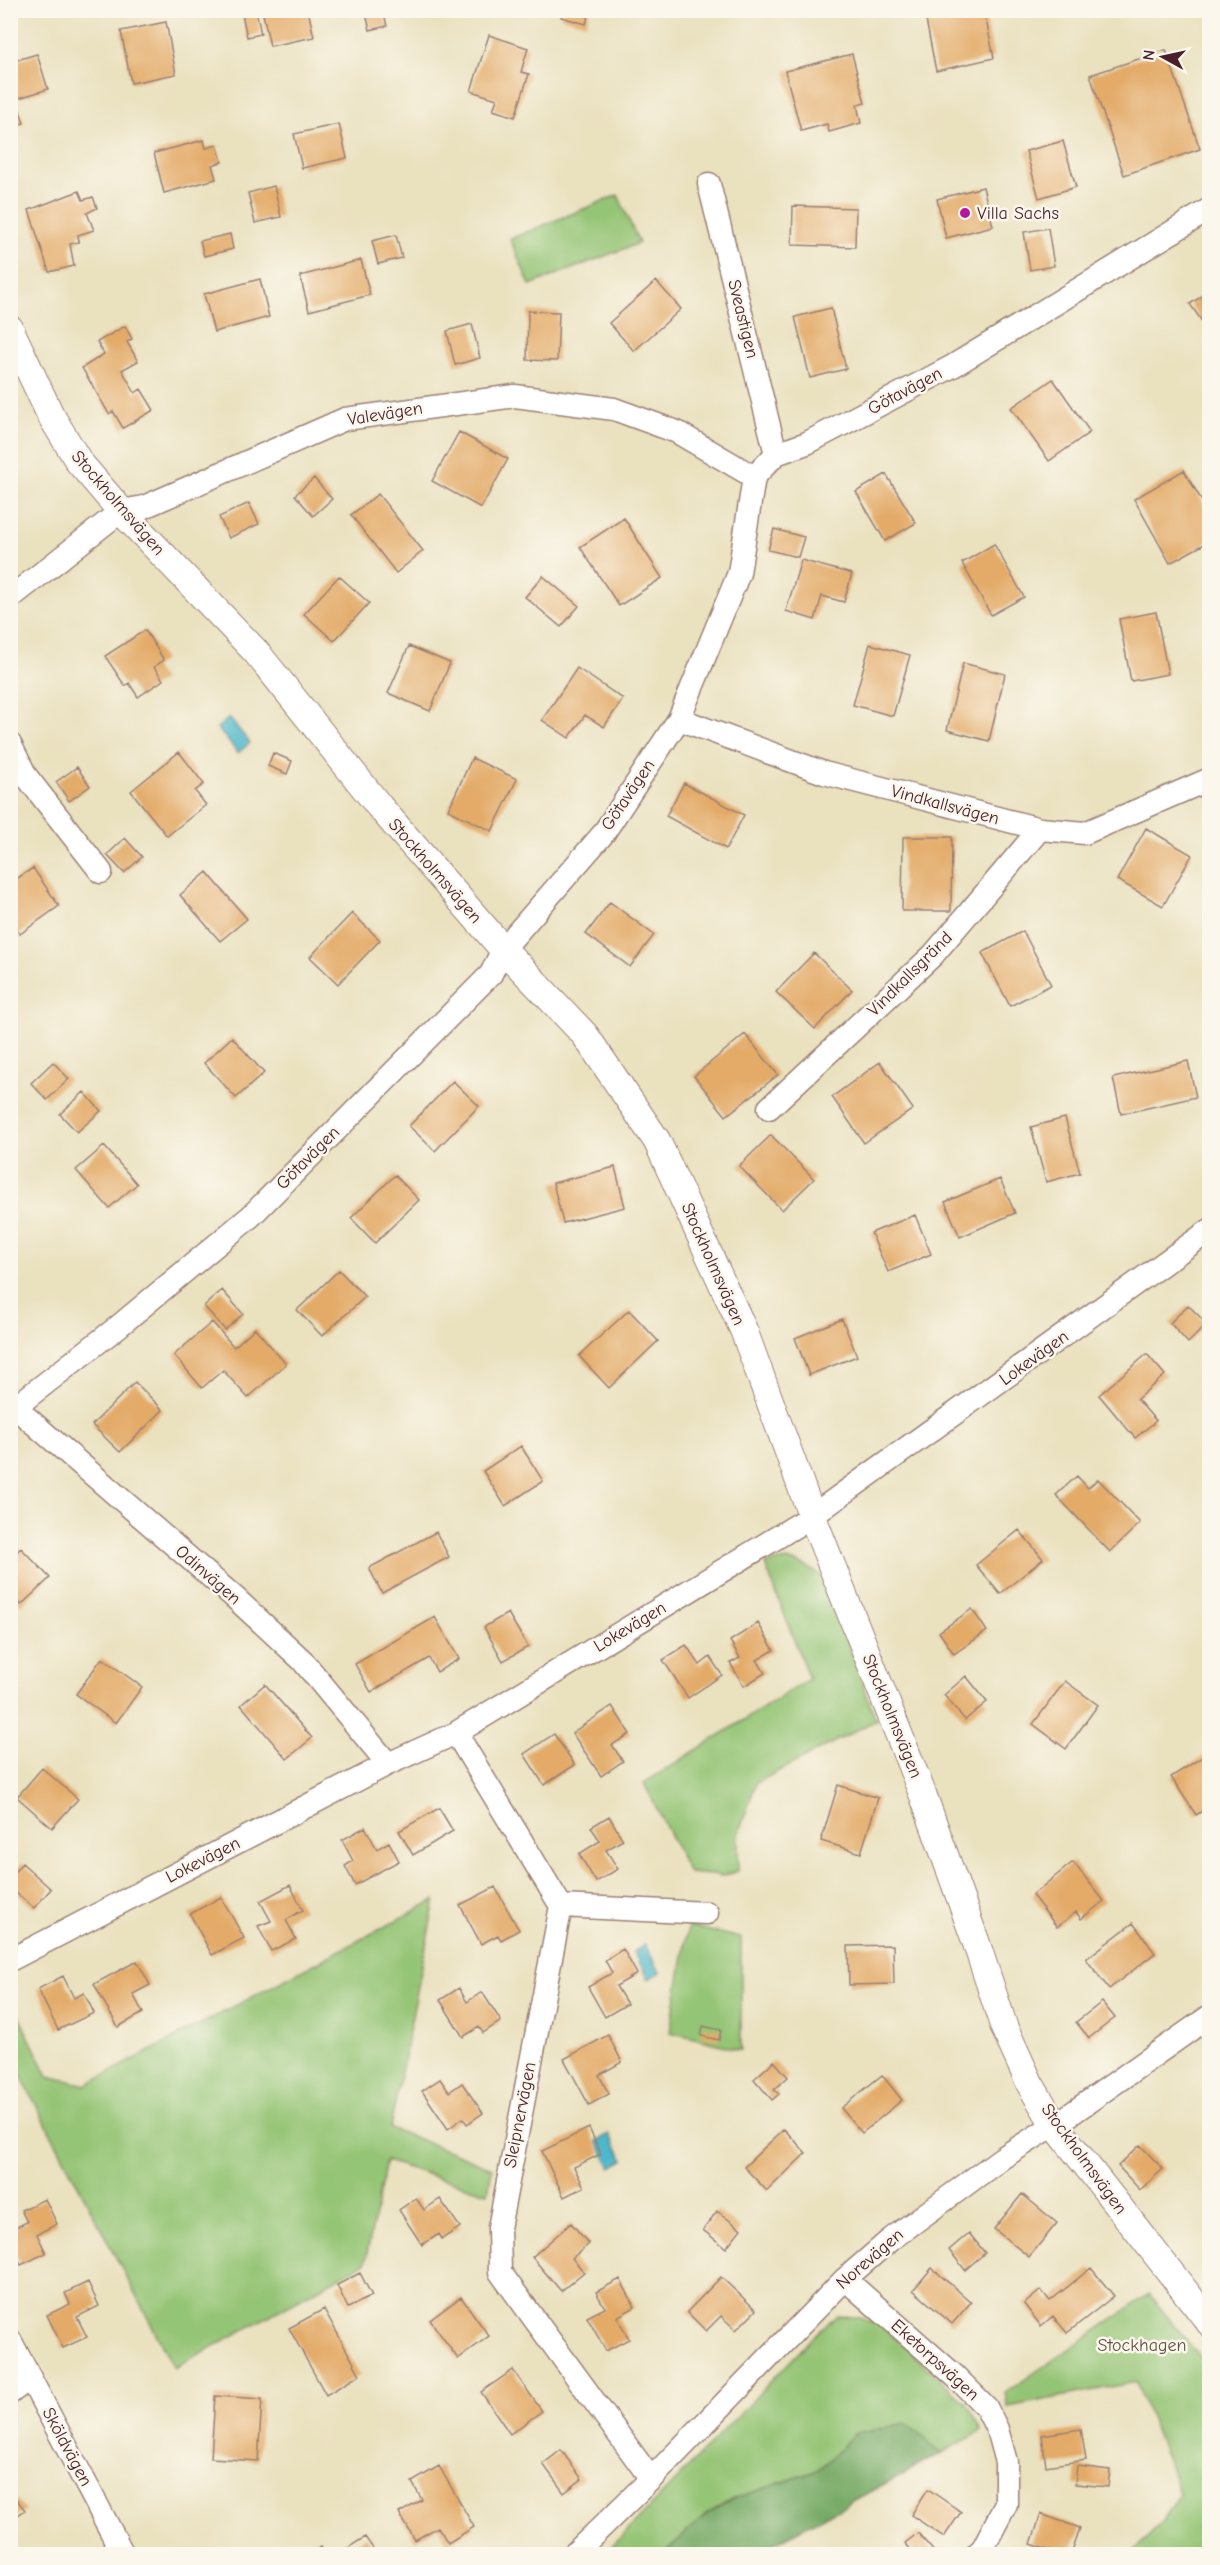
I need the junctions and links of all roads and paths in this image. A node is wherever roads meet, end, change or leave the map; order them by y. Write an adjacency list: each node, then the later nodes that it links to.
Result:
1 (709, 184): 4 (street, Sveastigen)
2 (1209, 209): 4 (street, Götavägen)
3 (10, 329): 6 (street, Stockholmsvägen)
4 (776, 454): 5 (street, Götavägen)
5 (754, 477): 6 (street, Valevägen); 8 (street, Götavägen)
6 (121, 511): 7 (street, Valevägen); 13 (street, Stockholmsvägen)
7 (10, 598)
8 (679, 719): 11 (street, Vindkallsvägen); 13 (street, Götavägen)
9 (10, 744): 12 (street)
10 (1209, 779): 11 (street, Vindkallsvägen)
11 (1040, 829): 14 (street, Vindkallsgränd)
12 (101, 872)
13 (502, 949): 16 (street, Götavägen); 17 (street, Stockholmsvägen)
14 (769, 1108)
15 (1209, 1230): 17 (street, Lokevägen)
16 (12, 1407): 19 (street, Odinvägen)
17 (812, 1516): 18 (street, Lokevägen); 24 (street, Stockholmsvägen)
18 (456, 1733): 19 (street, Lokevägen); 20 (street)
19 (388, 1764): 22 (street, Lokevägen)
20 (561, 1906): 21 (street); 30 (street, Sleipnervägen)
21 (707, 1913)
22 (10, 1960)
23 (1209, 2016): 24 (street, Norevägen)
24 (1054, 2124): 25 (street, Norevägen); 26 (street, Stockholmsvägen)
25 (845, 2279): 30 (street, Norevägen); 33 (street, Eketorpsvägen)
26 (1209, 2323)
27 (10, 2340): 28 (street, Sköldvägen)
28 (30, 2378): 29 (street); 31 (street, Sköldvägen)
29 (10, 2393)
30 (651, 2479): 32 (street, Norevägen)
31 (123, 2554)
32 (574, 2554)
33 (977, 2554)

